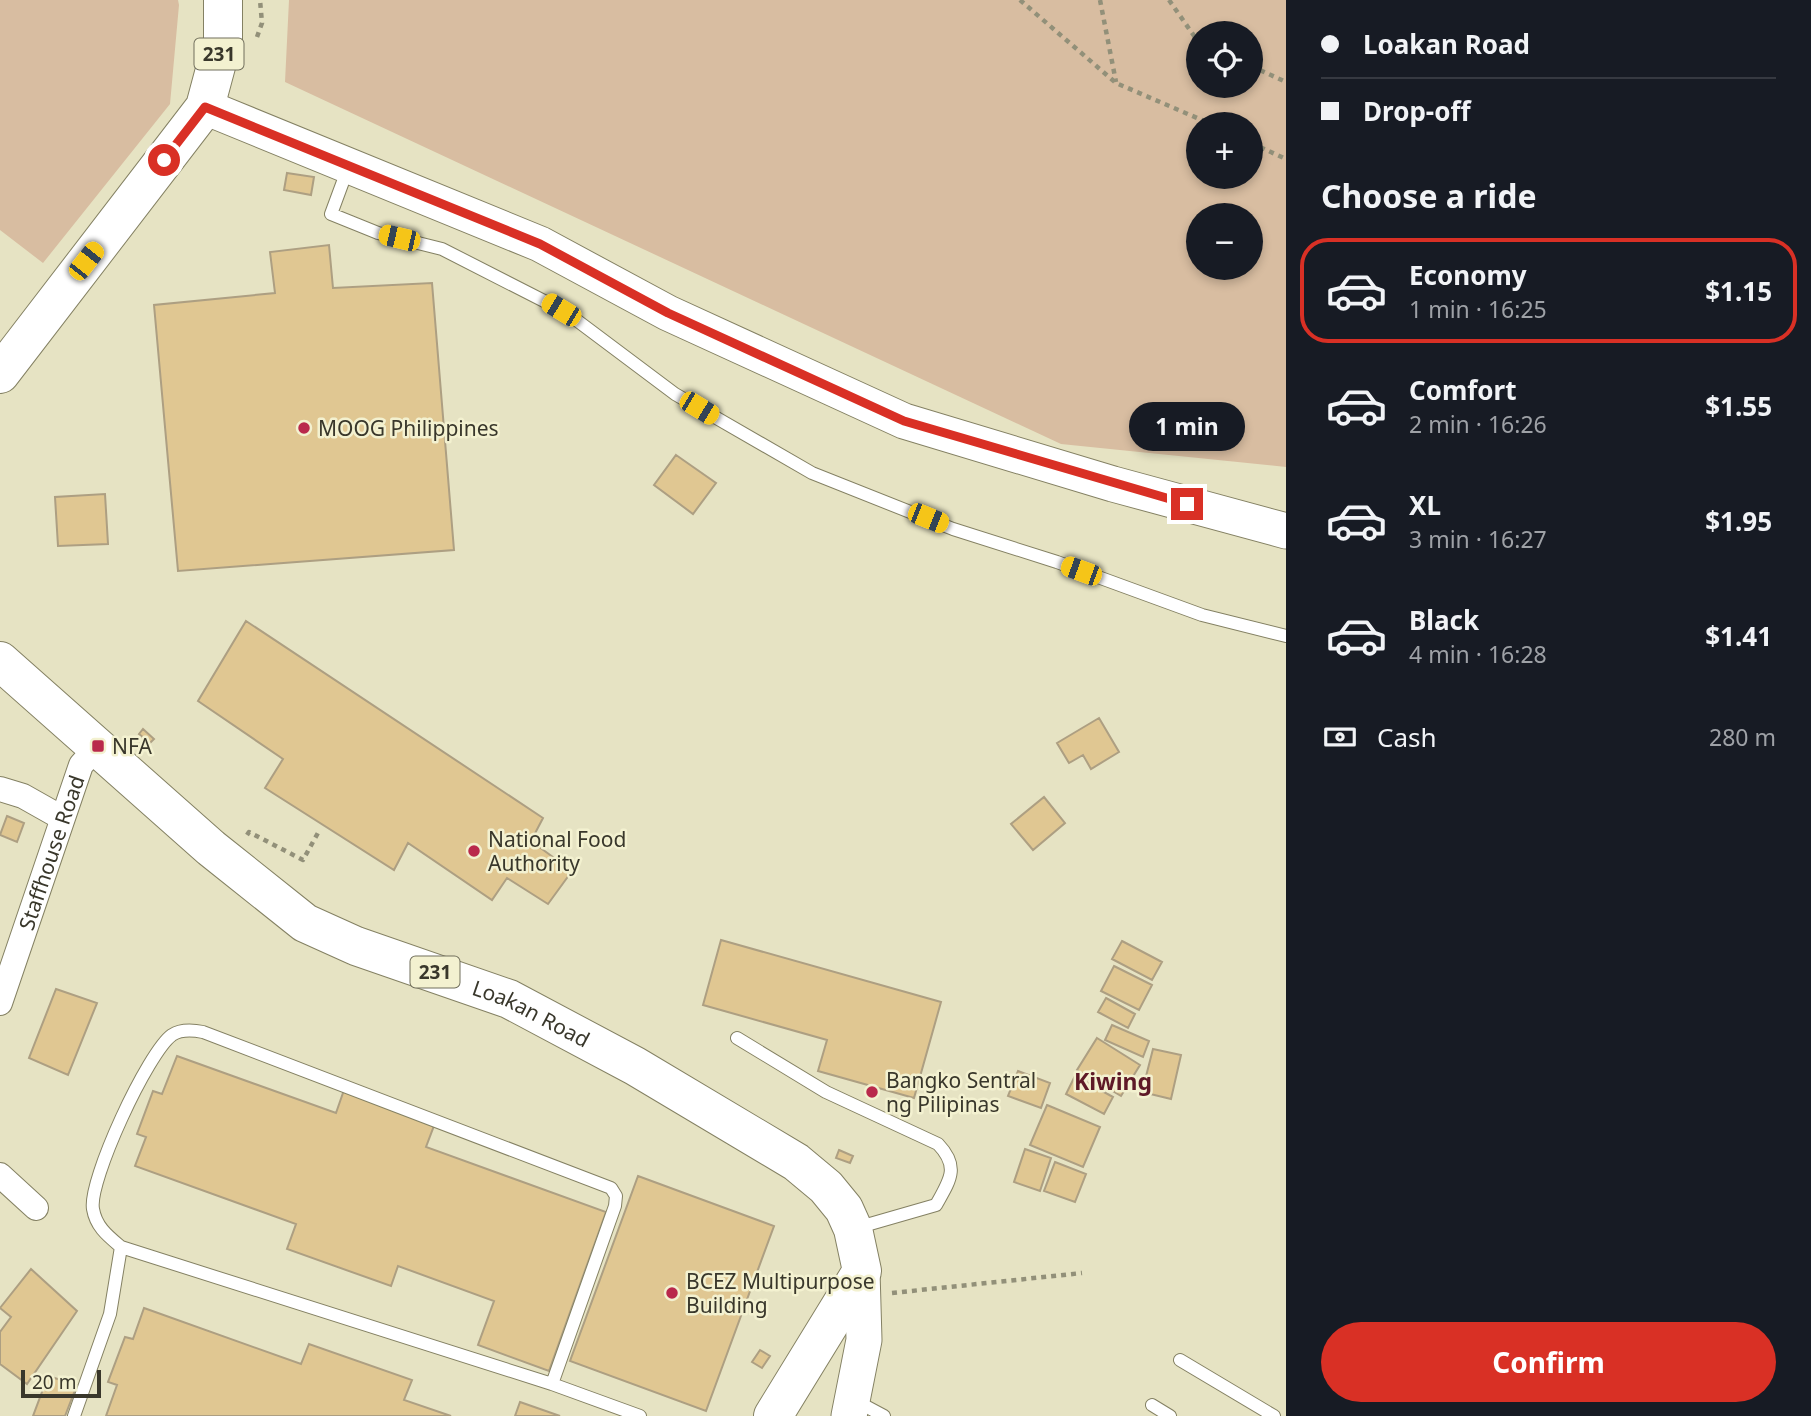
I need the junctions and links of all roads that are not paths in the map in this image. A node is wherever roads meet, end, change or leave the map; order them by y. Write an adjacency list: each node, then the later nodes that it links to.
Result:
1 (223, 0): 2 (main road, 231)
2 (205, 107): 3 (main road); 4 (main road, 231)
3 (349, 164): 5 (main road); 6 (lane)
4 (1, 365)
5 (1286, 531)
6 (1286, 636)
7 (0, 661): 8 (main road, Loakan Road / 231)
8 (98, 746): 10 (street, Staffhouse Road); 15 (main road, Loakan Road / 231)
9 (0, 789): 10 (street)
10 (62, 818): 11 (street, Staffhouse Road)
11 (0, 1003)
12 (737, 1038): 15 (lane)
13 (0, 1175): 14 (street)
14 (36, 1208)
15 (853, 1229): 17 (main road, Loakan Road / 231)
16 (121, 1247): 19 (lane); 19 (lane); 23 (lane)
17 (863, 1284): 22 (main road, Loakan Road / 231); 25 (main road)
18 (1180, 1360): 27 (lane)
19 (552, 1384): 21 (lane)
20 (1152, 1405): 26 (lane)
21 (605, 1410): 24 (lane)
22 (862, 1411)
23 (74, 1416)
24 (640, 1416)
25 (773, 1416)
26 (1170, 1416)
27 (1274, 1416)

